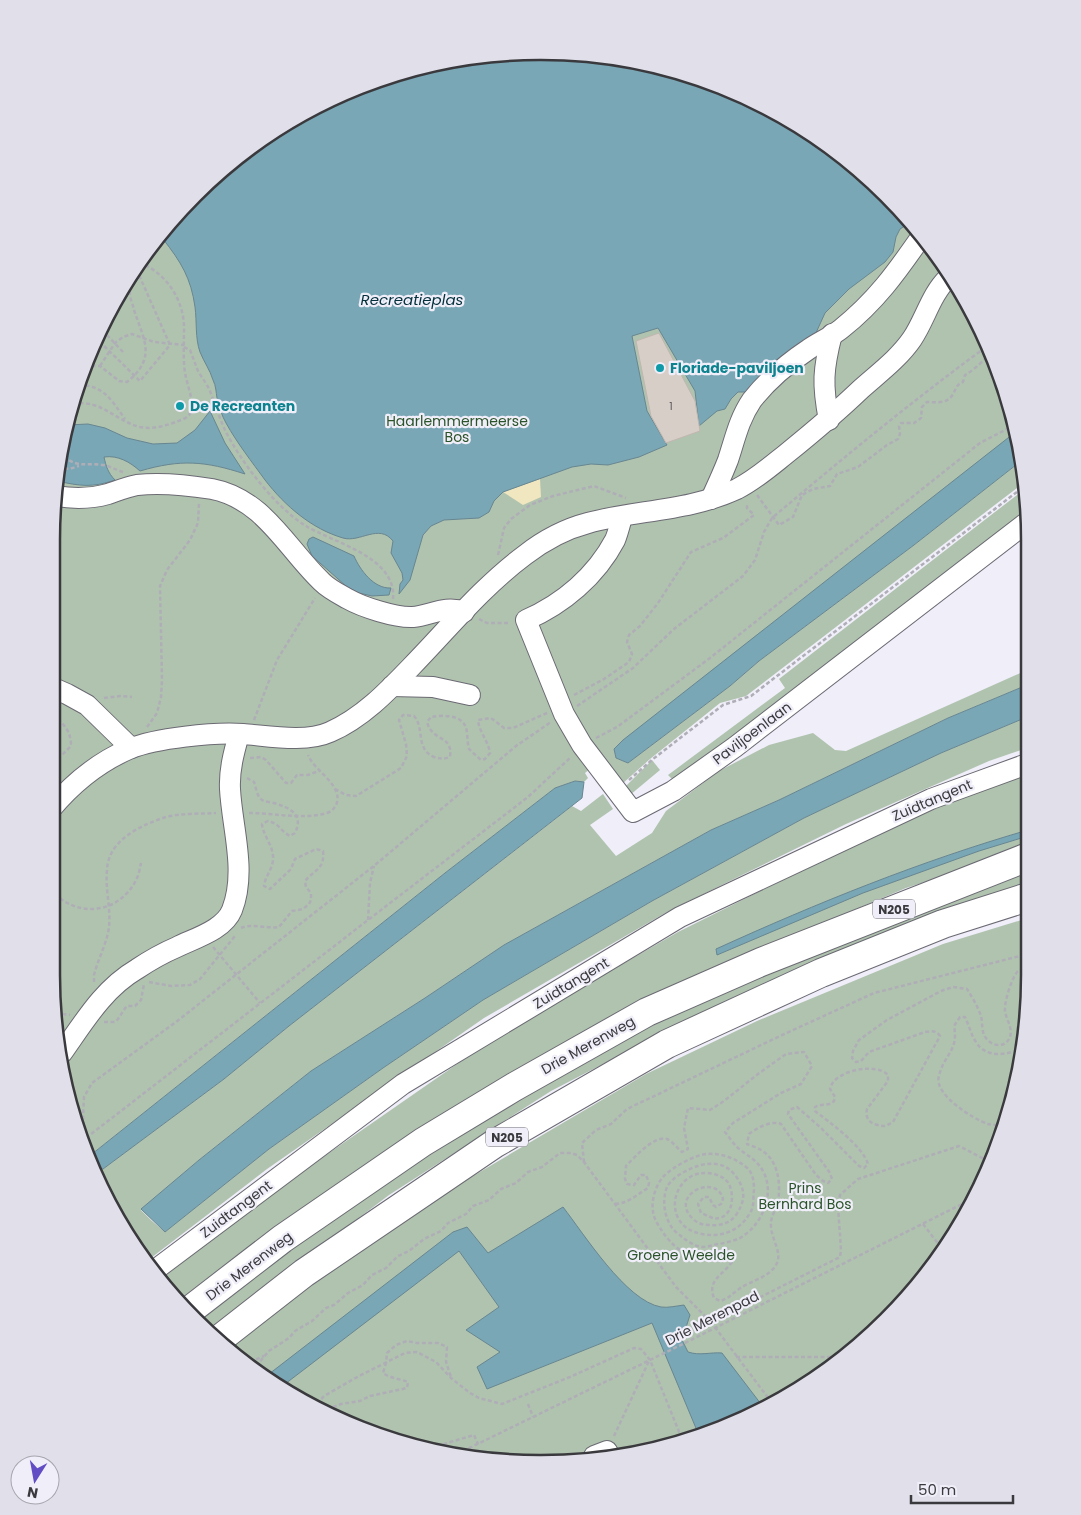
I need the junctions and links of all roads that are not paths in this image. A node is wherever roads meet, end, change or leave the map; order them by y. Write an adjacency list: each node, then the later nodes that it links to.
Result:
1 (917, 242): 3 (street)
2 (945, 282): 4 (street)
3 (832, 334): 4 (street); 6 (street)
4 (829, 420): 6 (street)
5 (62, 497): 9 (street)
6 (711, 498): 7 (street)
7 (625, 508): 8 (street, Paviljoenlaan); 9 (street)
8 (1021, 527)
9 (464, 612): 10 (street)
10 (392, 686): 12 (street); 13 (street)
11 (60, 691): 14 (street)
12 (470, 695)
13 (244, 734): 14 (street); 19 (street)
14 (131, 748): 16 (street)
15 (1021, 766): 20 (street, Zuidtangent)
16 (60, 799)
17 (1021, 860): 21 (highway, Drie Merenweg / N205)
18 (1021, 899): 22 (highway, N205)
19 (66, 1048)
20 (159, 1267)
21 (194, 1307)
22 (223, 1335)

